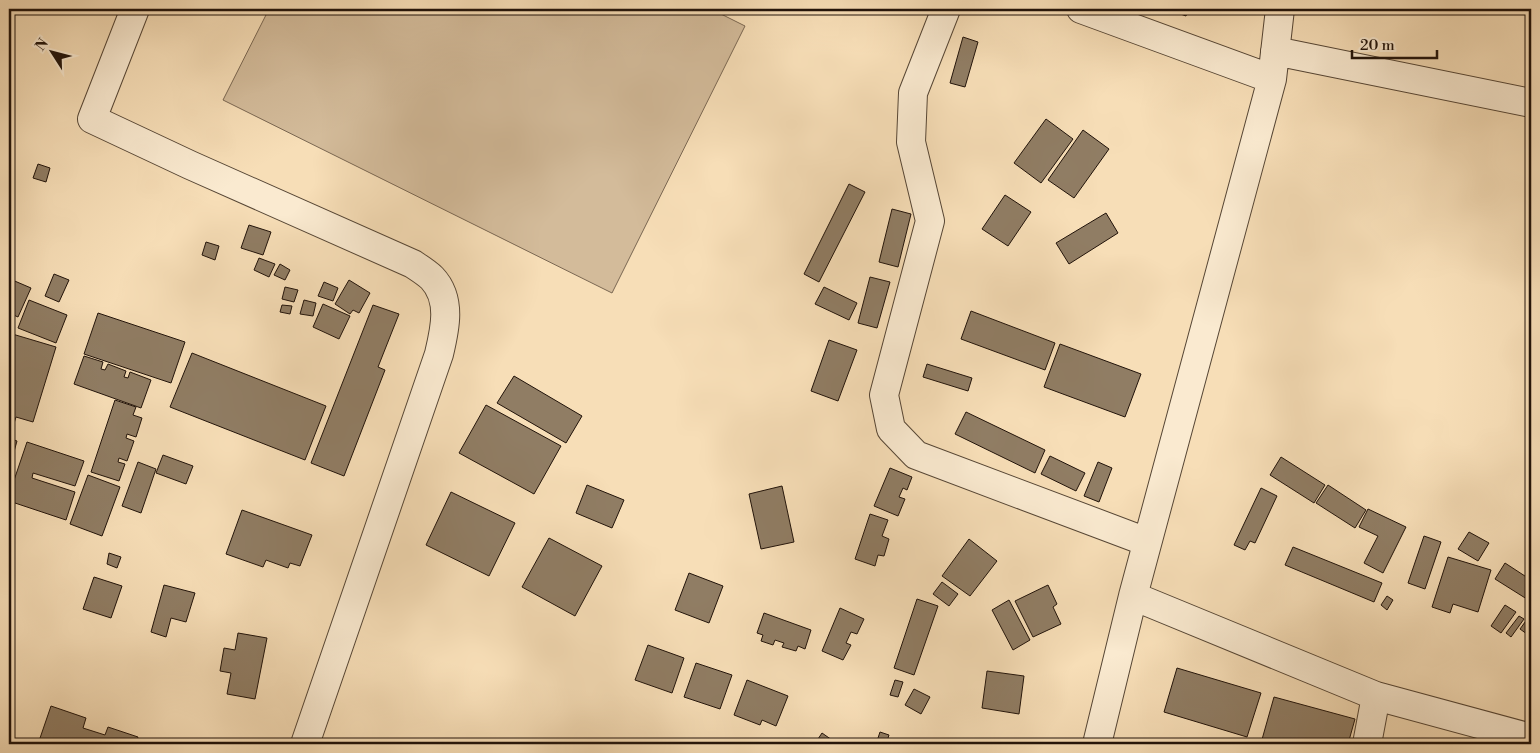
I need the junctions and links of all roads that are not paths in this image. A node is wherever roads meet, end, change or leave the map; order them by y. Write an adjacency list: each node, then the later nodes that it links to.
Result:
1 (135, 9): 12 (street)
2 (946, 9): 8 (street)
3 (1081, 9): 6 (street)
4 (1280, 9): 5 (street)
5 (1275, 51): 6 (street); 7 (street)
6 (1272, 79): 8 (street)
7 (1531, 104)
8 (1147, 542): 9 (street)
9 (1133, 596): 10 (street); 13 (street)
10 (1376, 696): 11 (street); 14 (street)
11 (1531, 738)
12 (305, 744)
13 (1097, 744)
14 (1367, 744)

